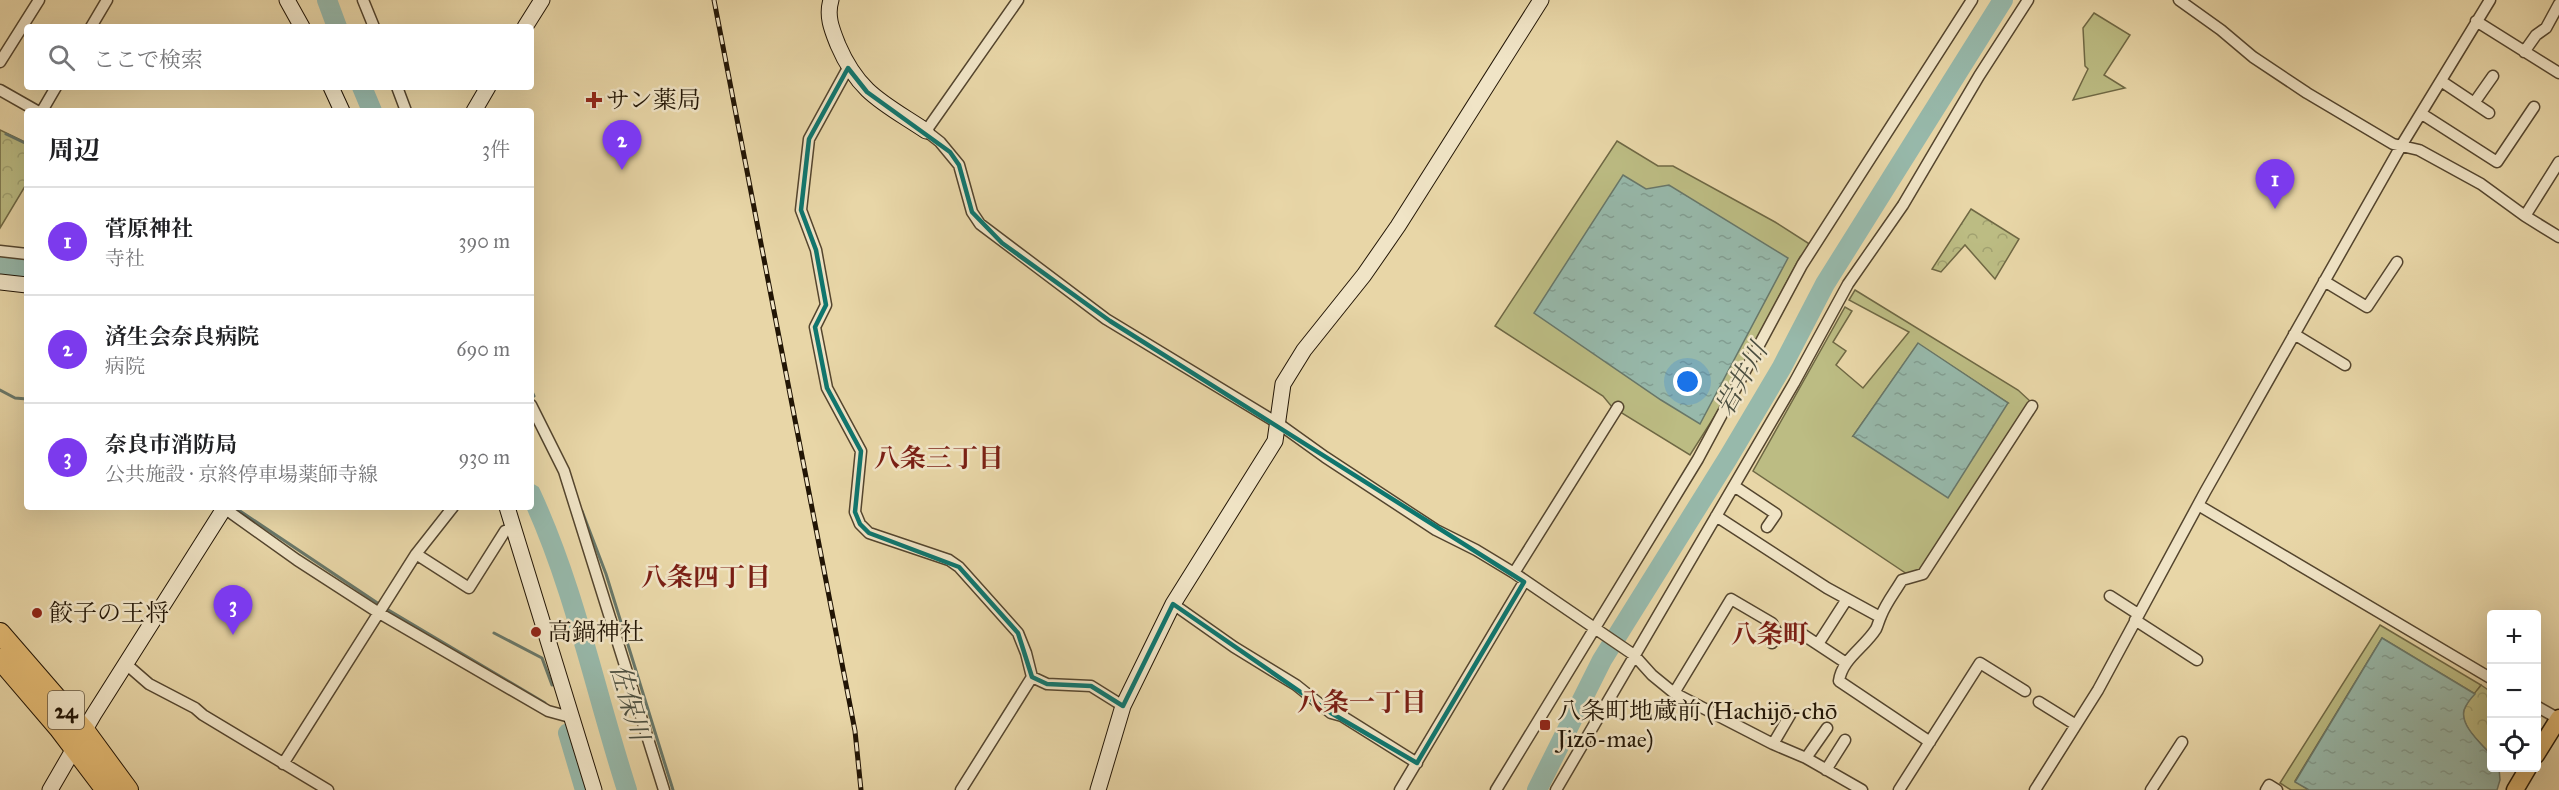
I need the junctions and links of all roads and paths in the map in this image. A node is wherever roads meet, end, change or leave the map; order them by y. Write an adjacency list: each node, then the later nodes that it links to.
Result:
1 (39, 0): 20 (street)
2 (107, 0): 15 (street)
3 (287, 0): 16 (street)
4 (363, 0): 17 (street)
5 (542, 0): 18 (street)
6 (831, 0): 21 (street)
7 (1018, 0): 39 (street)
8 (1541, 0): 55 (street)
9 (1972, 0): 74 (street)
10 (2028, 0): 56 (street)
11 (2179, 0): 40 (street)
12 (2490, 0): 14 (street)
13 (2559, 4): 19 (street)
14 (2476, 21): 19 (street); 24 (street)
15 (93, 24)
16 (300, 24)
17 (373, 24)
18 (527, 24)
19 (2524, 52): 22 (street)
20 (0, 62)
21 (848, 68): 39 (street); 85 (street)
22 (2559, 73)
23 (2493, 76): 30 (street)
24 (2441, 81): 30 (street); 38 (street)
25 (0, 90): 32 (street)
26 (54, 90): 33 (street)
27 (332, 90): 34 (street)
28 (398, 90): 35 (street)
29 (486, 90): 36 (street)
30 (2474, 103): 37 (street)
31 (2534, 107): 38 (street)
32 (32, 108)
33 (44, 108)
34 (341, 108)
35 (405, 108)
36 (476, 108)
37 (2489, 113)
38 (2422, 114): 40 (street)
39 (926, 131): 55 (street)
40 (2401, 146): 42 (street); 47 (street)
41 (2559, 162): 42 (street)
42 (2524, 216): 43 (street)
43 (2559, 237)
44 (0, 251): 45 (street)
45 (24, 254)
46 (2397, 262): 47 (street)
47 (2324, 281): 50 (street)
48 (0, 282): 49 (street)
49 (24, 285)
50 (2294, 334): 51 (street); 57 (street)
51 (2345, 364)
52 (2032, 406): 72 (street)
53 (1618, 407): 66 (street)
54 (534, 411): 113 (street)
55 (1279, 424): 66 (street); 70 (street)
56 (1734, 486): 62 (street); 63 (street)
57 (2198, 505): 73 (street); 84 (street)
58 (223, 510): 83 (street)
59 (227, 510): 71 (street)
60 (451, 510): 65 (street)
61 (508, 510): 64 (street)
62 (1716, 516): 69 (street); 79 (street)
63 (1767, 527)
64 (514, 528): 65 (street); 92 (street)
65 (416, 554): 71 (street)
66 (1514, 573): 67 (street)
67 (1524, 582): 74 (street); 104 (street)
68 (2110, 596): 73 (street)
69 (1847, 599): 72 (street); 78 (street)
70 (1173, 604): 89 (street); 104 (street)
71 (379, 613): 92 (street); 105 (street)
72 (1880, 617): 82 (street)
73 (2137, 617): 81 (street); 94 (street)
74 (1597, 630): 79 (street); 117 (street)
75 (1799, 632): 78 (street)
76 (0, 633): 96 (highway, 24)
77 (1772, 643): 87 (street)
78 (1818, 645): 82 (street)
79 (1632, 653): 87 (street); 118 (street)
80 (0, 659): 102 (highway, 24)
81 (2197, 660)
82 (1846, 663): 98 (street)
83 (126, 664): 96 (street); 105 (street)
84 (2487, 676)
85 (1032, 677): 89 (street); 114 (street)
86 (2025, 691): 98 (street)
87 (1674, 693): 100 (street)
88 (2039, 702): 94 (street)
89 (1123, 706): 115 (street)
90 (2541, 709): 93 (street)
91 (1790, 715): 100 (street)
92 (570, 717): 112 (street)
93 (2559, 719): 101 (main road)
94 (2076, 725): 121 (street)
95 (1827, 728): 103 (street)
96 (84, 730): 102 (street); 110 (highway, 24)
97 (1845, 740): 106 (street)
98 (1930, 741): 120 (street)
99 (2182, 742): 122 (street)
100 (1773, 744): 103 (street)
101 (2541, 746)
102 (74, 747): 108 (street); 109 (highway, 24)
103 (1806, 758): 106 (street)
104 (1417, 763): 116 (street)
105 (283, 764): 111 (street)
106 (1826, 770): 119 (street)
107 (2526, 772): 125 (main road)
108 (50, 790)
109 (106, 790)
110 (128, 790)
111 (328, 790)
112 (594, 790)
113 (664, 790)
114 (961, 790)
115 (1098, 790)
116 (1400, 790)
117 (1496, 790)
118 (1556, 790)
119 (1862, 790)
120 (1899, 790)
121 (2035, 790)
122 (2151, 790)
123 (2266, 790): 124 (street)
124 (2277, 790)
125 (2515, 790)

